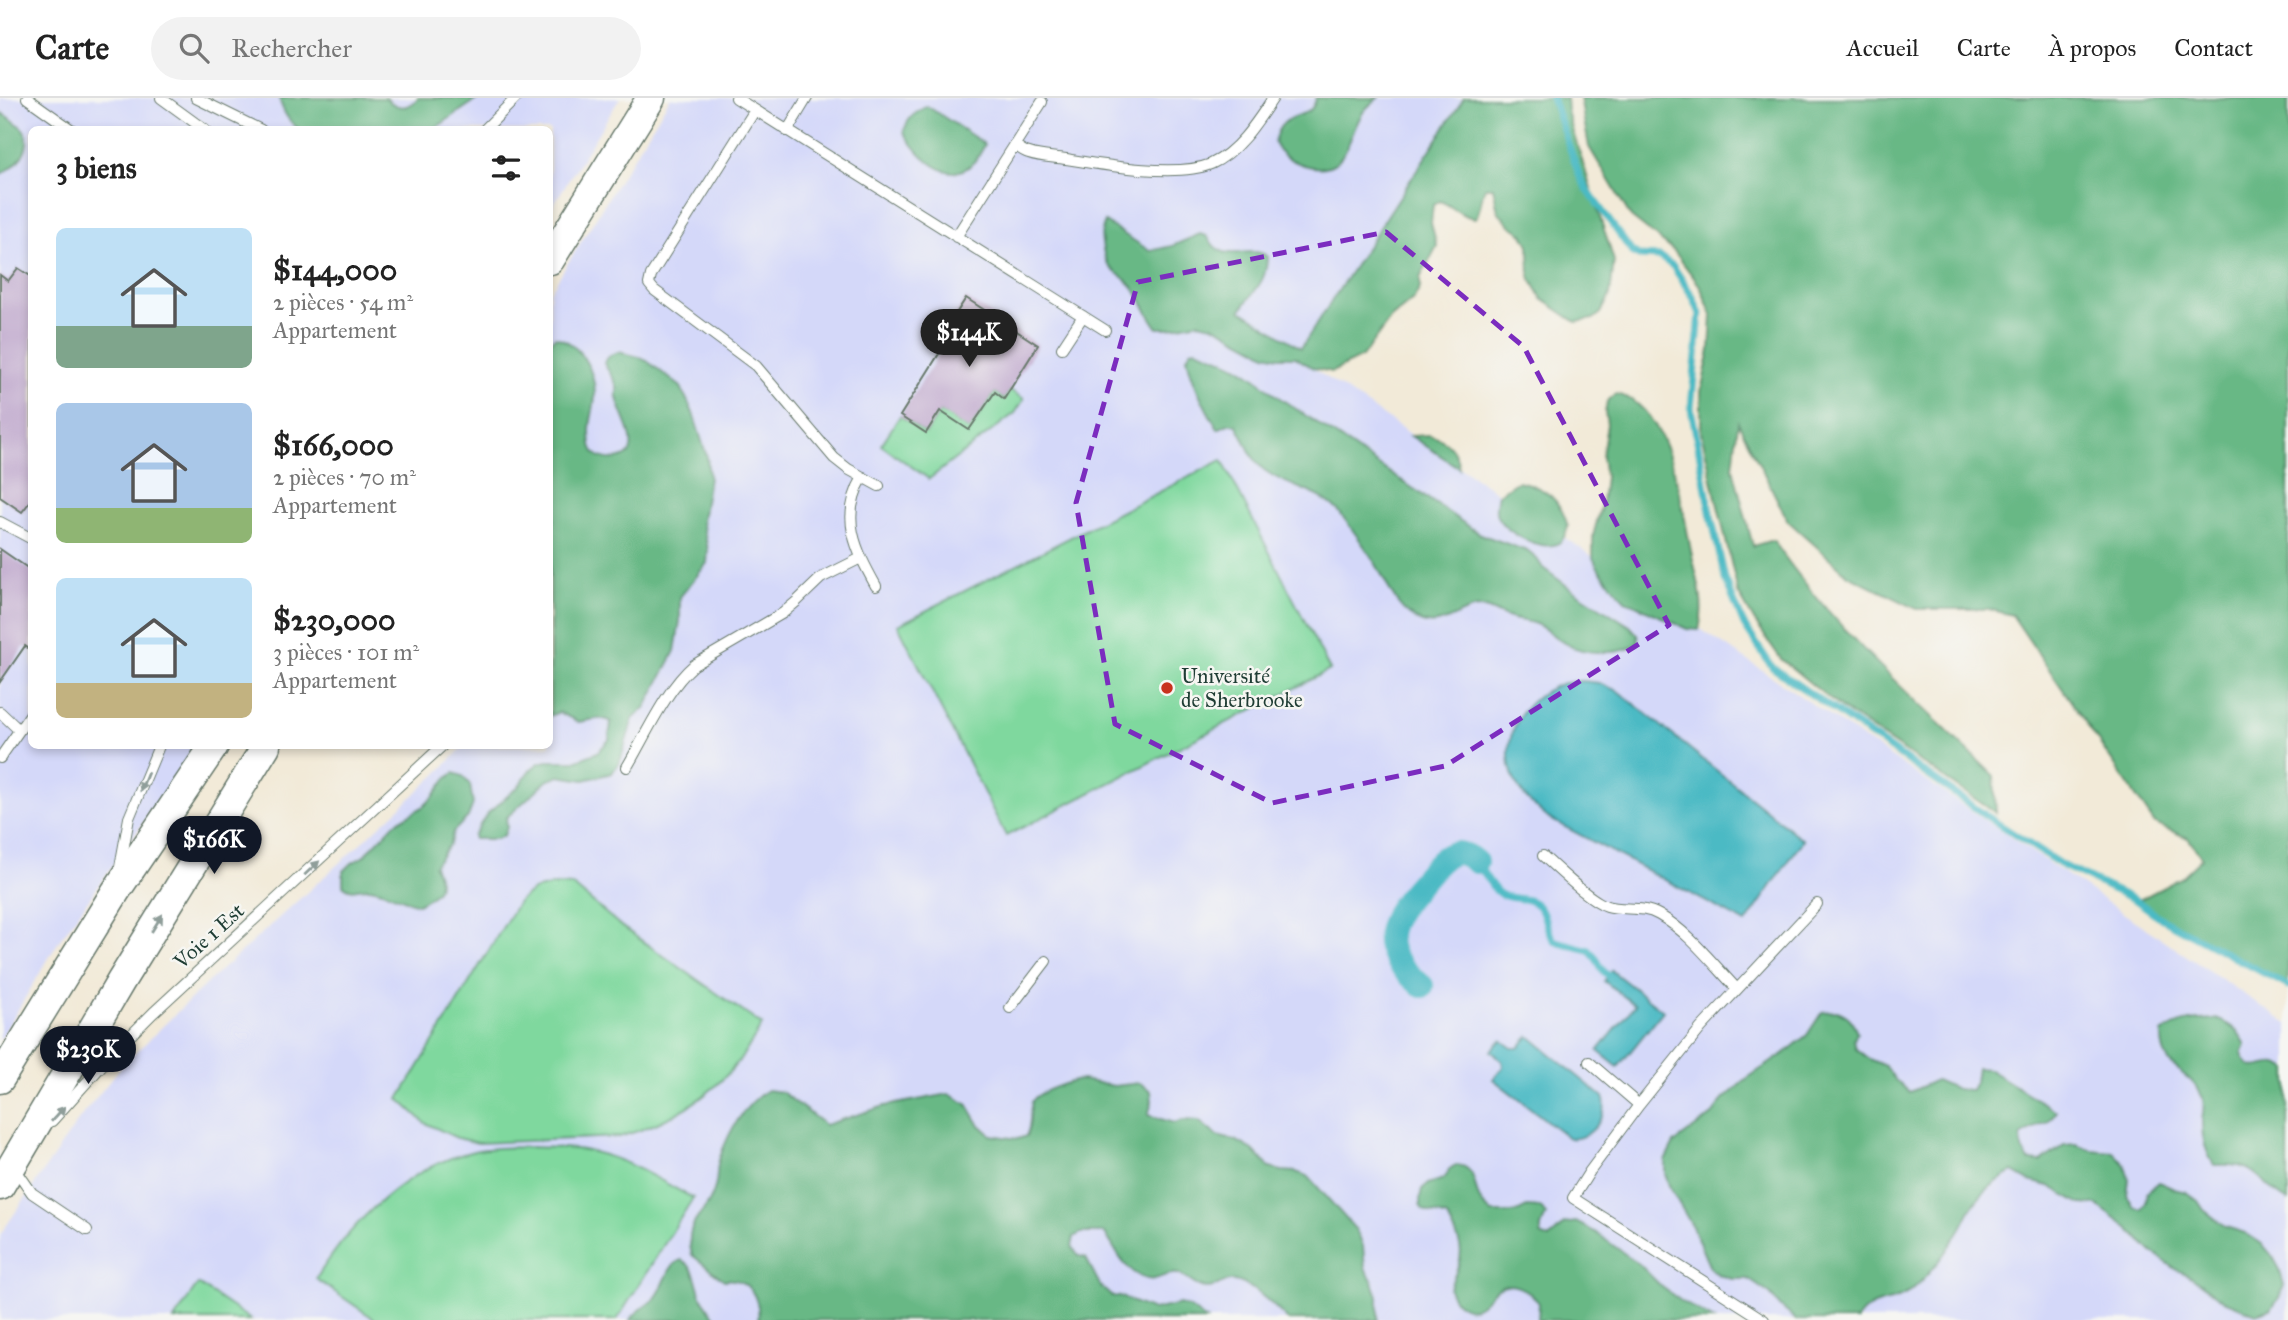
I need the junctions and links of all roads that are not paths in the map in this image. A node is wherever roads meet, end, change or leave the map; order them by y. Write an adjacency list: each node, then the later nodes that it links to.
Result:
1 (27, 98): 11 (lane)
2 (161, 98): 12 (lane)
3 (196, 98): 13 (lane)
4 (516, 98): 14 (lane)
5 (651, 98): 18 (main road)
6 (736, 98): 10 (lane)
7 (807, 98): 15 (lane)
8 (1270, 99): 16 (lane)
9 (1042, 102): 16 (lane)
10 (755, 110): 15 (lane); 22 (lane)
11 (66, 126)
12 (200, 126)
13 (253, 126)
14 (488, 126)
15 (787, 131): 17 (lane)
16 (1015, 145): 17 (lane)
17 (956, 237): 19 (lane)
18 (553, 255)
19 (1083, 316): 20 (lane); 21 (lane)
20 (1105, 330)
21 (1062, 348)
22 (863, 477): 23 (lane); 26 (lane)
23 (879, 486)
24 (0, 522): 25 (lane)
25 (28, 537)
26 (861, 558): 27 (lane); 36 (lane)
27 (876, 586)
28 (0, 712): 30 (lane)
29 (28, 718): 30 (lane)
30 (19, 730): 35 (lane)
31 (158, 749): 38 (lane, one-way to 38)
32 (212, 749): 38 (main road)
33 (264, 749): 46 (main road, one-way to 33)
34 (439, 749): 46 (lane, Voie 1 Est, one-way to 34)
35 (0, 758)
36 (627, 767)
37 (1543, 856): 41 (lane)
38 (116, 891): 44 (main road)
39 (1817, 904): 41 (lane)
40 (1046, 961): 42 (lane)
41 (1737, 989): 45 (lane)
42 (1010, 1008)
43 (1589, 1062): 45 (lane)
44 (0, 1079)
45 (1639, 1105): 48 (lane)
46 (4, 1169): 47 (lane)
47 (87, 1230)
48 (1764, 1320)

